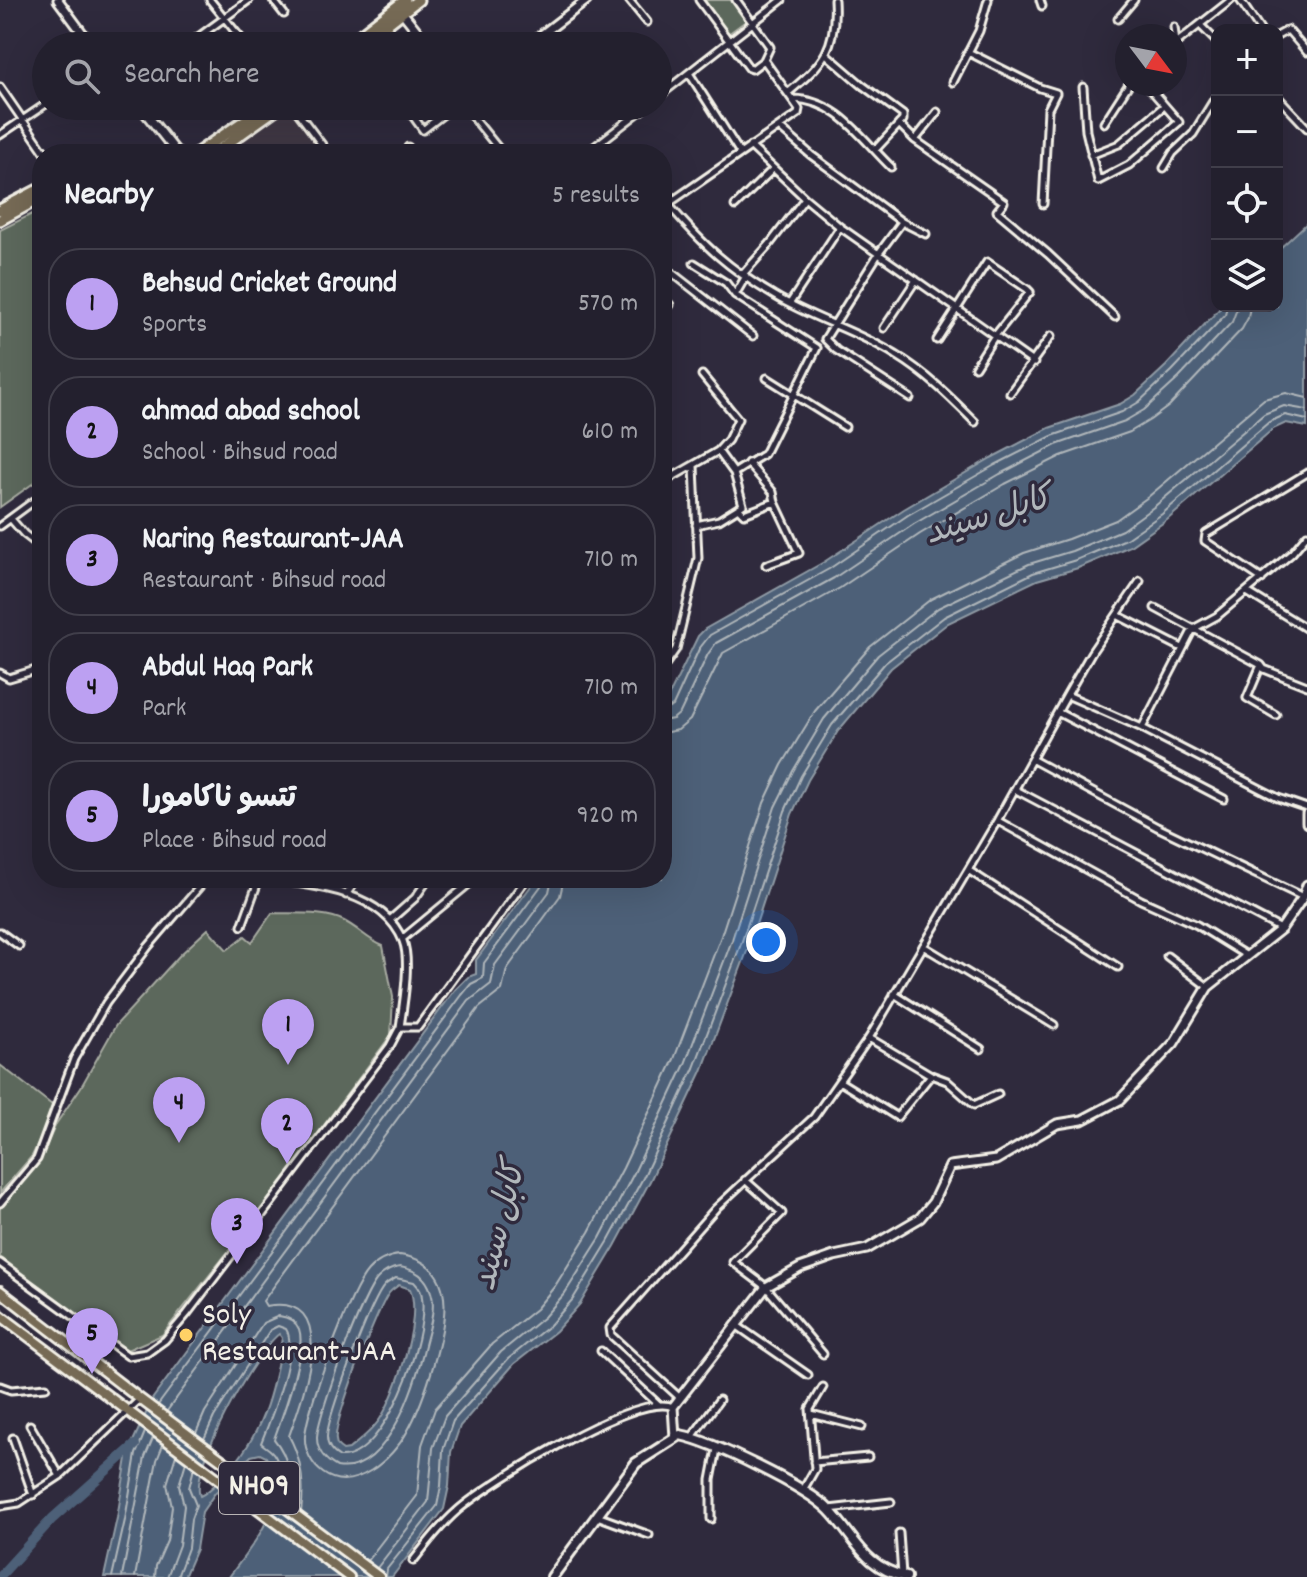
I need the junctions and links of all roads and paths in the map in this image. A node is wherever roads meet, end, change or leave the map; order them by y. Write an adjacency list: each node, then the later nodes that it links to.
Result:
1 (58, 0): 24 (street)
2 (210, 0): 18 (street)
3 (249, 0): 18 (street)
4 (273, 0): 17 (street)
5 (418, 0): 16 (highway)
6 (587, 0): 30 (street)
7 (629, 0): 20 (street)
8 (699, 0): 34 (street)
9 (736, 0): 21 (street)
10 (782, 0): 21 (street)
11 (834, 0): 37 (street)
12 (988, 0): 35 (street)
13 (1134, 0): 19 (street)
14 (1231, 0): 23 (street)
15 (1240, 0): 22 (street)
16 (400, 5): 27 (highway); 28 (highway); 29 (street)
17 (284, 14)
18 (226, 19): 25 (street); 26 (street)
19 (1118, 19)
20 (647, 22)
21 (753, 23): 34 (street); 38 (street)
22 (1256, 24)
23 (1201, 26): 32 (street); 33 (street)
24 (82, 32)
25 (207, 32)
26 (236, 32)
27 (364, 32)
28 (375, 32)
29 (419, 32)
30 (545, 32)
31 (1283, 33): 36 (street)
32 (1187, 36)
33 (1211, 36)
34 (730, 40): 38 (street); 39 (street)
35 (968, 52): 40 (street); 86 (street)
36 (1307, 52)
37 (826, 54): 44 (street); 63 (street)
38 (764, 60): 44 (street)
39 (689, 73): 41 (street); 77 (street)
40 (953, 82)
41 (672, 86)
42 (0, 87): 53 (street)
43 (1083, 87): 78 (street)
44 (789, 92): 48 (street)
45 (1121, 96): 62 (street)
46 (1156, 96): 50 (street)
47 (1216, 96): 80 (street)
48 (793, 99): 64 (street); 76 (street)
49 (1283, 102): 65 (street)
50 (1164, 106): 78 (street); 78 (street)
51 (937, 112): 67 (street)
52 (32, 113): 53 (street)
53 (22, 120): 66 (street); 68 (street)
54 (151, 120): 69 (street)
55 (246, 120): 70 (highway)
56 (260, 120): 71 (highway)
57 (304, 120): 72 (street)
58 (416, 120): 59 (street)
59 (436, 120)
60 (475, 120): 73 (street)
61 (629, 120): 74 (street)
62 (1104, 123)
63 (899, 124): 67 (street); 76 (street)
64 (780, 128): 75 (street); 91 (street)
65 (1307, 128)
66 (0, 135)
67 (915, 140): 102 (street)
68 (39, 144)
69 (170, 144)
70 (211, 144)
71 (227, 144)
72 (322, 144)
73 (495, 144)
74 (598, 144)
75 (750, 146): 77 (street); 81 (street)
76 (875, 150): 79 (street)
77 (740, 153): 85 (street)
78 (1091, 155)
79 (891, 167)
80 (1164, 168)
81 (773, 169): 83 (street); 87 (street)
82 (32, 193): 89 (highway)
83 (805, 198): 92 (street); 97 (street)
84 (32, 202): 90 (highway)
85 (672, 203)
86 (1043, 204)
87 (735, 206)
88 (672, 208): 97 (street)
89 (0, 210)
90 (0, 220)
91 (902, 222): 93 (street); 94 (street)
92 (840, 227): 94 (street); 100 (street)
93 (926, 234)
94 (879, 253): 98 (street); 103 (street)
95 (694, 263): 99 (street)
96 (672, 273): 105 (street)
97 (744, 275): 99 (street); 100 (street)
98 (916, 280): 101 (street); 104 (street)
99 (735, 295): 114 (street)
100 (790, 303): 103 (street)
101 (956, 308): 107 (street); 107 (street); 108 (street)
102 (1115, 317)
103 (834, 323): 115 (street); 116 (street)
104 (884, 328)
105 (753, 336)
106 (1051, 336): 109 (street)
107 (994, 337): 109 (street); 110 (street)
108 (937, 340)
109 (1034, 363): 113 (street)
110 (975, 367)
111 (702, 375): 118 (street)
112 (767, 378): 114 (street)
113 (1010, 393)
114 (794, 395): 117 (street); 119 (street)
115 (910, 398)
116 (975, 422)
117 (845, 427)
118 (718, 451): 120 (street); 121 (street)
119 (748, 463): 121 (street); 124 (street)
120 (694, 466): 123 (street); 128 (street)
121 (734, 473): 126 (street)
122 (1307, 473): 133 (street)
123 (672, 477)
124 (775, 502): 126 (street); 132 (street)
125 (32, 503): 127 (street)
126 (739, 509): 128 (street)
127 (11, 519): 129 (street); 131 (street)
128 (696, 525): 141 (street)
129 (0, 526)
130 (1307, 535): 133 (street)
131 (32, 540)
132 (766, 565)
133 (1262, 579): 135 (street)
134 (1140, 581): 137 (street)
135 (1247, 592): 138 (street); 139 (street)
136 (1155, 608): 138 (street)
137 (1117, 615): 140 (street); 146 (street)
138 (1193, 629): 140 (street); 142 (street)
139 (1307, 629)
140 (1182, 648): 149 (street)
141 (672, 655)
142 (1261, 665): 145 (street); 148 (street)
143 (32, 671): 144 (street)
144 (0, 673)
145 (1307, 686)
146 (1067, 695): 147 (street); 149 (street)
147 (1059, 713): 150 (street); 152 (street)
148 (1276, 715)
149 (1142, 728): 153 (street)
150 (1033, 760): 151 (street); 167 (street)
151 (1016, 789): 155 (street); 170 (street)
152 (1224, 799)
153 (1307, 808)
154 (1307, 814): 156 (street)
155 (997, 821): 157 (street); 176 (street)
156 (1307, 823)
157 (968, 870): 174 (street); 177 (street)
158 (1307, 885): 167 (street)
159 (198, 888): 188 (street)
160 (256, 888): 169 (street)
161 (318, 888): 166 (street)
162 (351, 888): 166 (street)
163 (422, 888): 168 (street)
164 (464, 888): 172 (street)
165 (520, 888): 181 (street)
166 (346, 895): 168 (street)
167 (1303, 897): 170 (street)
168 (390, 920): 172 (street)
169 (242, 926)
170 (1281, 929): 176 (street)
171 (0, 932): 173 (street)
172 (402, 939): 181 (street)
173 (19, 946)
174 (923, 946): 179 (street); 180 (street)
175 (1167, 956): 178 (street)
176 (1247, 956): 178 (street)
177 (1118, 967)
178 (1208, 987): 190 (street)
179 (894, 994): 182 (street); 183 (street)
180 (1054, 1025)
181 (400, 1027): 189 (street)
182 (869, 1038): 184 (street); 185 (street)
183 (981, 1049)
184 (931, 1075): 185 (street); 186 (street)
185 (839, 1081): 187 (street)
186 (998, 1094)
187 (745, 1180): 190 (street); 202 (street)
188 (0, 1203)
189 (0, 1263)
190 (766, 1287): 195 (street); 197 (street)
191 (0, 1291): 192 (main road, NH09)
192 (21, 1307): 194 (main road); 203 (main road, NH09)
193 (0, 1315): 194 (main road, NH09)
194 (10, 1322): 207 (main road, NH09)
195 (736, 1325): 198 (street); 202 (street)
196 (601, 1351): 205 (street)
197 (823, 1354)
198 (808, 1375)
199 (0, 1386): 200 (street)
200 (46, 1387)
201 (823, 1387): 208 (street)
202 (679, 1397): 206 (street)
203 (140, 1399): 207 (street); 229 (main road, NH09)
204 (719, 1400): 211 (street)
205 (659, 1405): 206 (street); 227 (street)
206 (673, 1407): 213 (street)
207 (127, 1413): 217 (street); 228 (main road, NH09)
208 (811, 1414): 210 (street); 216 (street)
209 (30, 1425): 217 (street)
210 (862, 1427)
211 (692, 1437): 213 (main road); 214 (main road)
212 (13, 1438): 219 (street)
213 (675, 1438): 223 (main road)
214 (717, 1449): 218 (main road); 224 (street)
215 (868, 1457): 216 (street)
216 (814, 1462): 218 (street)
217 (60, 1476): 219 (street)
218 (803, 1491): 222 (main road)
219 (33, 1495): 221 (street)
220 (891, 1502): 222 (street)
221 (0, 1506)
222 (828, 1509): 231 (main road)
223 (597, 1516): 226 (street); 230 (main road)
224 (711, 1519)
225 (899, 1533): 231 (street)
226 (649, 1535)
227 (413, 1561)
228 (349, 1577)
229 (379, 1577)
230 (552, 1577)
231 (904, 1577)

